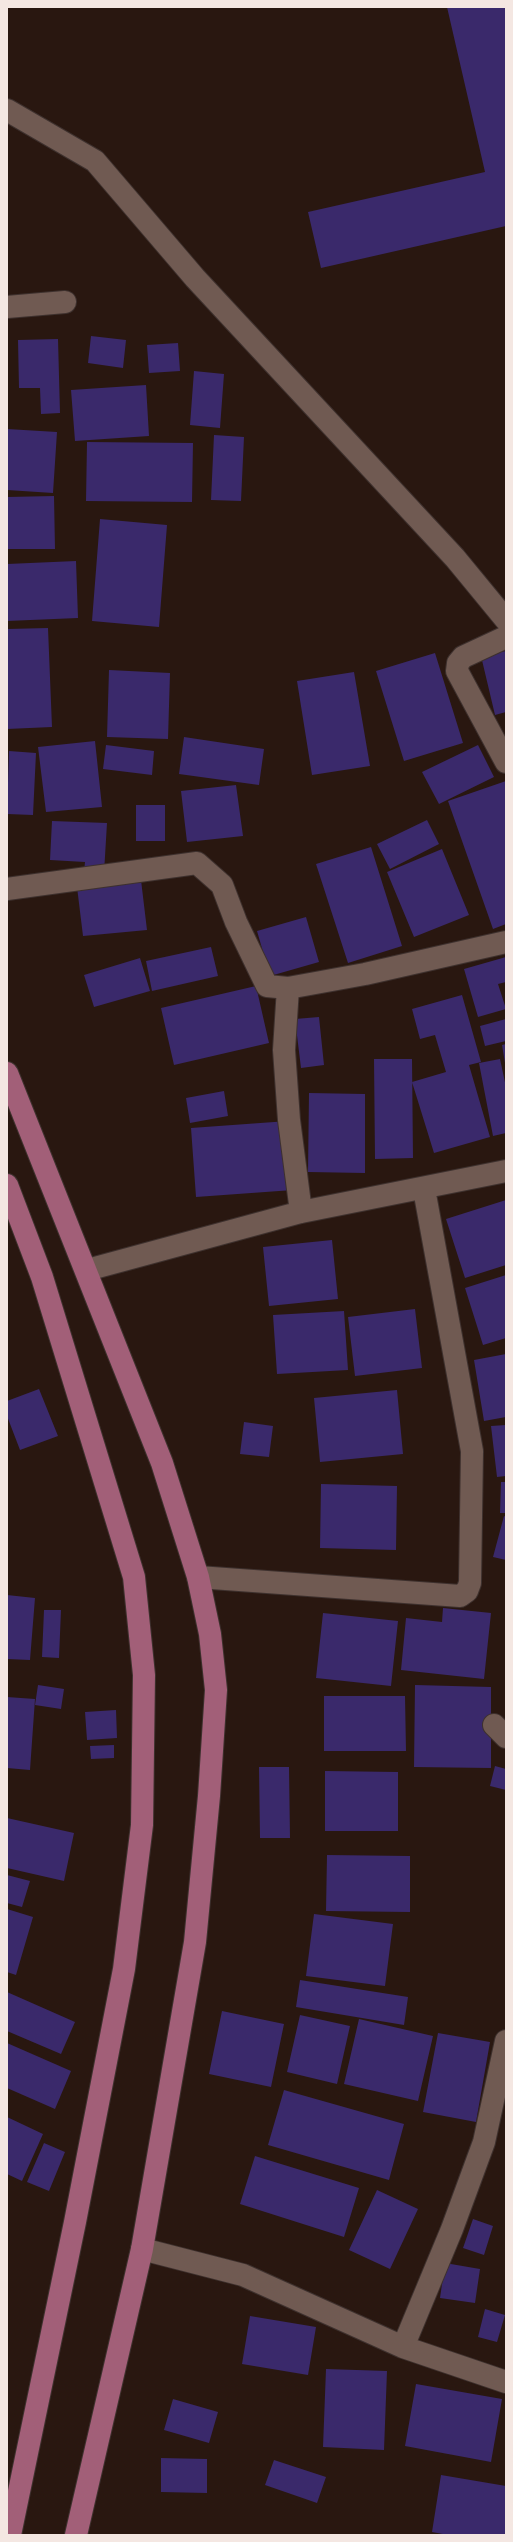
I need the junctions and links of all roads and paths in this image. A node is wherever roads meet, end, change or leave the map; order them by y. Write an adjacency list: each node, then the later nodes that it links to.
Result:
1 (7, 110): 4 (street)
2 (65, 302): 3 (street)
3 (7, 307)
4 (506, 620)
5 (506, 637): 6 (street)
6 (506, 762)
7 (7, 889): 9 (street)
8 (506, 942): 9 (street)
9 (288, 988): 14 (street)
10 (7, 1073): 15 (main road)
11 (506, 1172): 13 (street)
12 (7, 1185): 21 (main road)
13 (424, 1189): 14 (street); 16 (street)
14 (301, 1212): 15 (street)
15 (87, 1270): 16 (main road)
16 (198, 1577): 18 (main road)
17 (506, 2041): 19 (street)
18 (142, 2249): 19 (street); 22 (main road)
19 (403, 2347): 20 (street)
20 (506, 2382)
21 (10, 2535)
22 (76, 2535)

